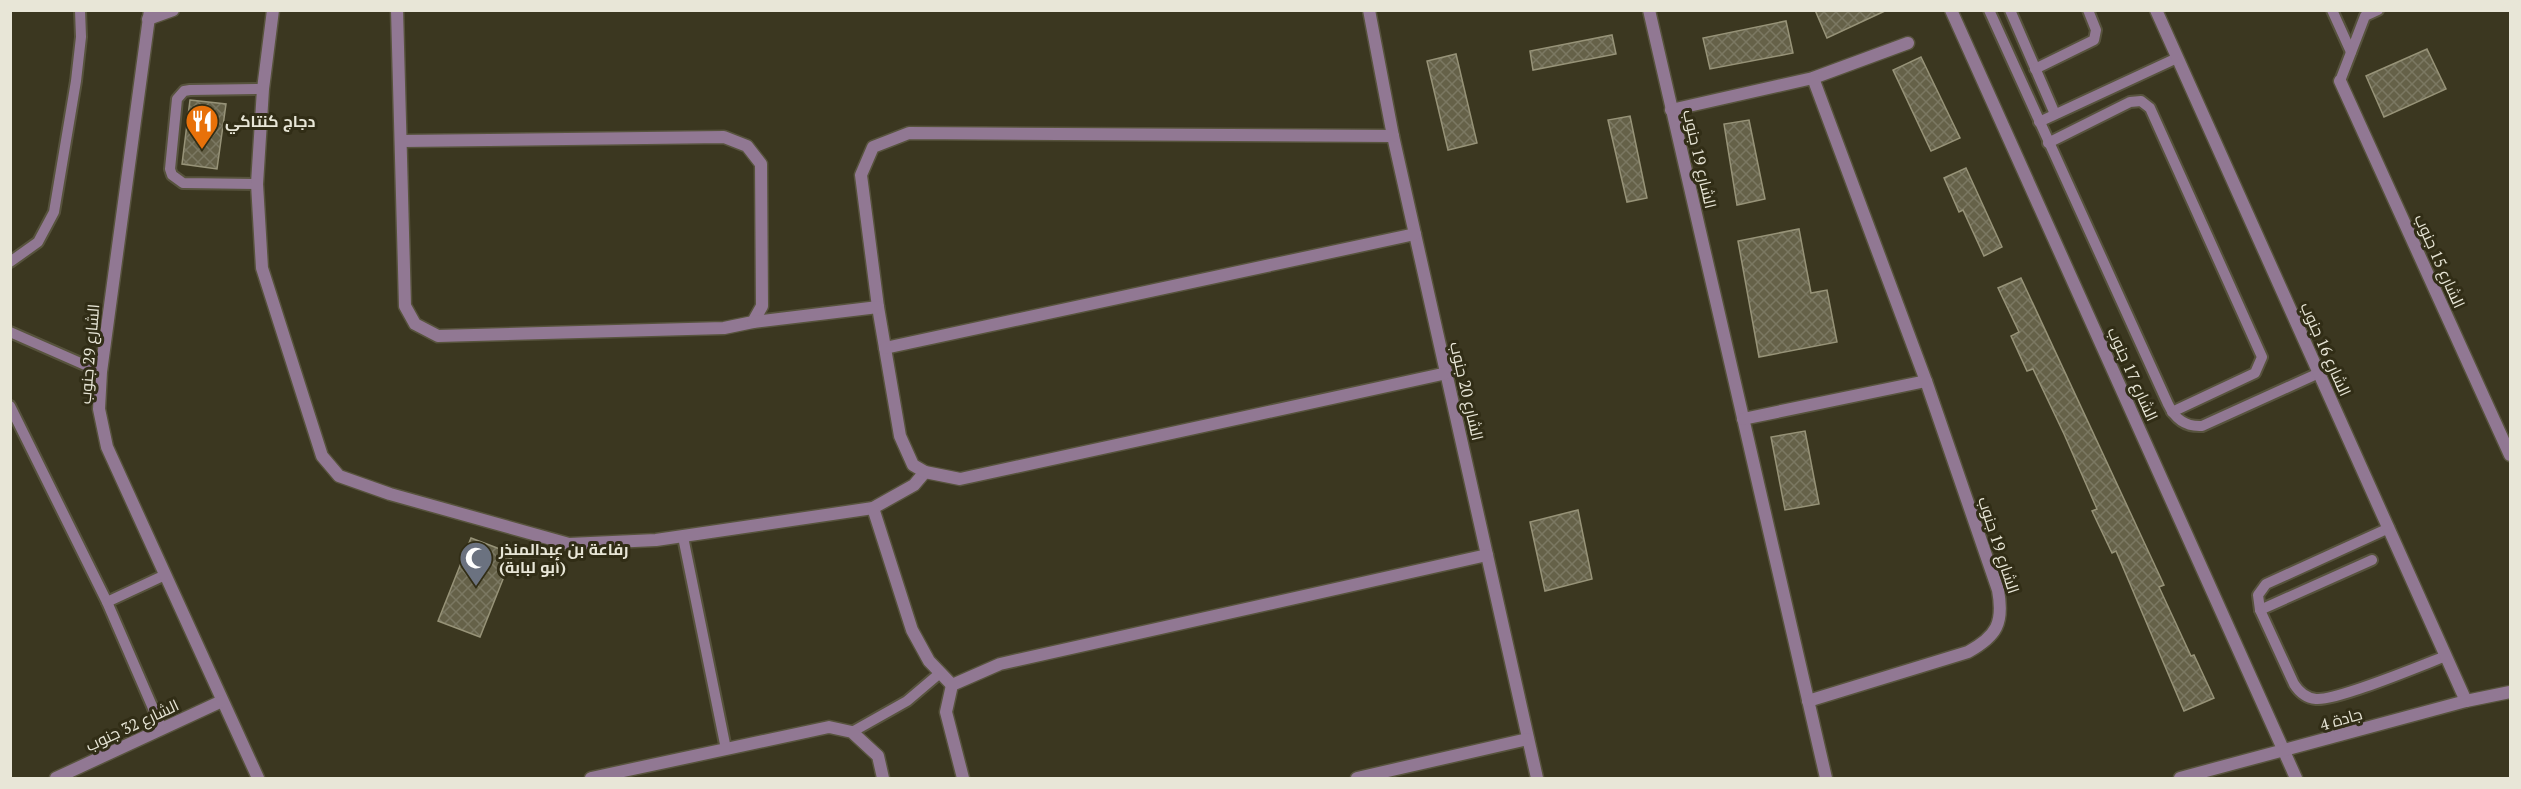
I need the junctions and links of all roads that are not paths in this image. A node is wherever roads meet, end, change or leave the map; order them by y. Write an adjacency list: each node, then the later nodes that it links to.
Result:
1 (80, 10): 30 (lane)
2 (173, 10): 14 (street)
3 (273, 10): 21 (street)
4 (397, 10): 26 (street)
5 (1370, 10): 25 (street, الشارع 20 جنوب)
6 (1649, 10): 22 (street, الشارع 19 جنوب)
7 (1951, 10): 63 (street, الشارع 17 جنوب)
8 (1989, 10): 24 (lane)
9 (2010, 10): 18 (lane)
10 (2088, 10): 18 (lane)
11 (2156, 10): 17 (street, الشارع 16 جنوب)
12 (2332, 10): 16 (lane)
13 (2378, 10): 16 (lane)
14 (149, 15): 35 (street, الشارع 29 جنوب)
15 (1908, 43): 19 (street)
16 (2351, 52): 20 (lane)
17 (2177, 58): 23 (lane); 37 (street, الشارع 16 جنوب)
18 (2035, 69): 23 (lane)
19 (1814, 78): 22 (street); 38 (street, الشارع 19 جنوب)
20 (2340, 81): 42 (street, الشارع 15 جنوب)
21 (263, 89): 28 (street); 28 (lane)
22 (1671, 110): 41 (street, الشارع 19 جنوب)
23 (2055, 114): 24 (lane)
24 (2038, 122): 27 (lane)
25 (1393, 136): 29 (street, الشارع 20 جنوب); 31 (street)
26 (403, 141): 32 (street); 32 (street)
27 (2048, 143): 40 (lane); 40 (lane)
28 (257, 184): 46 (street)
29 (1415, 234): 34 (street); 36 (street, الشارع 20 جنوب)
30 (10, 262)
31 (878, 307): 32 (street); 34 (street)
32 (753, 322)
33 (10, 332): 35 (lane)
34 (885, 348): 43 (street)
35 (101, 372): 49 (street, الشارع 29 جنوب)
36 (1447, 373): 43 (street); 47 (street, الشارع 20 جنوب)
37 (2319, 373): 40 (lane); 45 (street, الشارع 16 جنوب)
38 (1926, 381): 41 (street); 57 (street, الشارع 19 جنوب)
39 (10, 406): 50 (lane)
40 (2172, 412)
41 (1743, 419): 57 (street, الشارع 19 جنوب)
42 (2511, 455)
43 (925, 472): 44 (street)
44 (873, 508): 46 (street); 53 (street)
45 (2389, 528): 51 (lane); 52 (street, الشارع 16 جنوب)
46 (682, 537): 62 (lane)
47 (1487, 555): 54 (street); 61 (street, الشارع 20 جنوب)
48 (2372, 560): 51 (lane)
49 (165, 575): 50 (lane); 56 (street, الشارع 29 جنوب)
50 (107, 602): 59 (lane)
51 (2260, 610): 52 (lane)
52 (2446, 656): 58 (street, الشارع 16 جنوب)
53 (940, 673): 54 (street); 60 (lane)
54 (952, 685): 69 (street)
55 (2511, 692): 58 (street, جادة 4)
56 (222, 701): 59 (street, الشارع 32 جنوب); 66 (street, الشارع 29 جنوب)
57 (1808, 701): 72 (street, الشارع 19 جنوب)
58 (2466, 701): 63 (street, جادة 4)
59 (162, 729): 64 (street, الشارع 32 جنوب)
60 (852, 732): 62 (street); 68 (street)
61 (1528, 739): 70 (street); 71 (street, الشارع 20 جنوب)
62 (726, 749): 67 (street)
63 (2286, 752): 73 (street, جادة 4); 74 (street, الشارع 17 جنوب)
64 (80, 773): 65 (street, الشارع 32 جنوب)
65 (56, 778)
66 (258, 778)
67 (591, 778)
68 (883, 778)
69 (963, 778)
70 (1357, 778)
71 (1536, 778)
72 (1826, 778)
73 (2180, 778)
74 (2296, 778)

